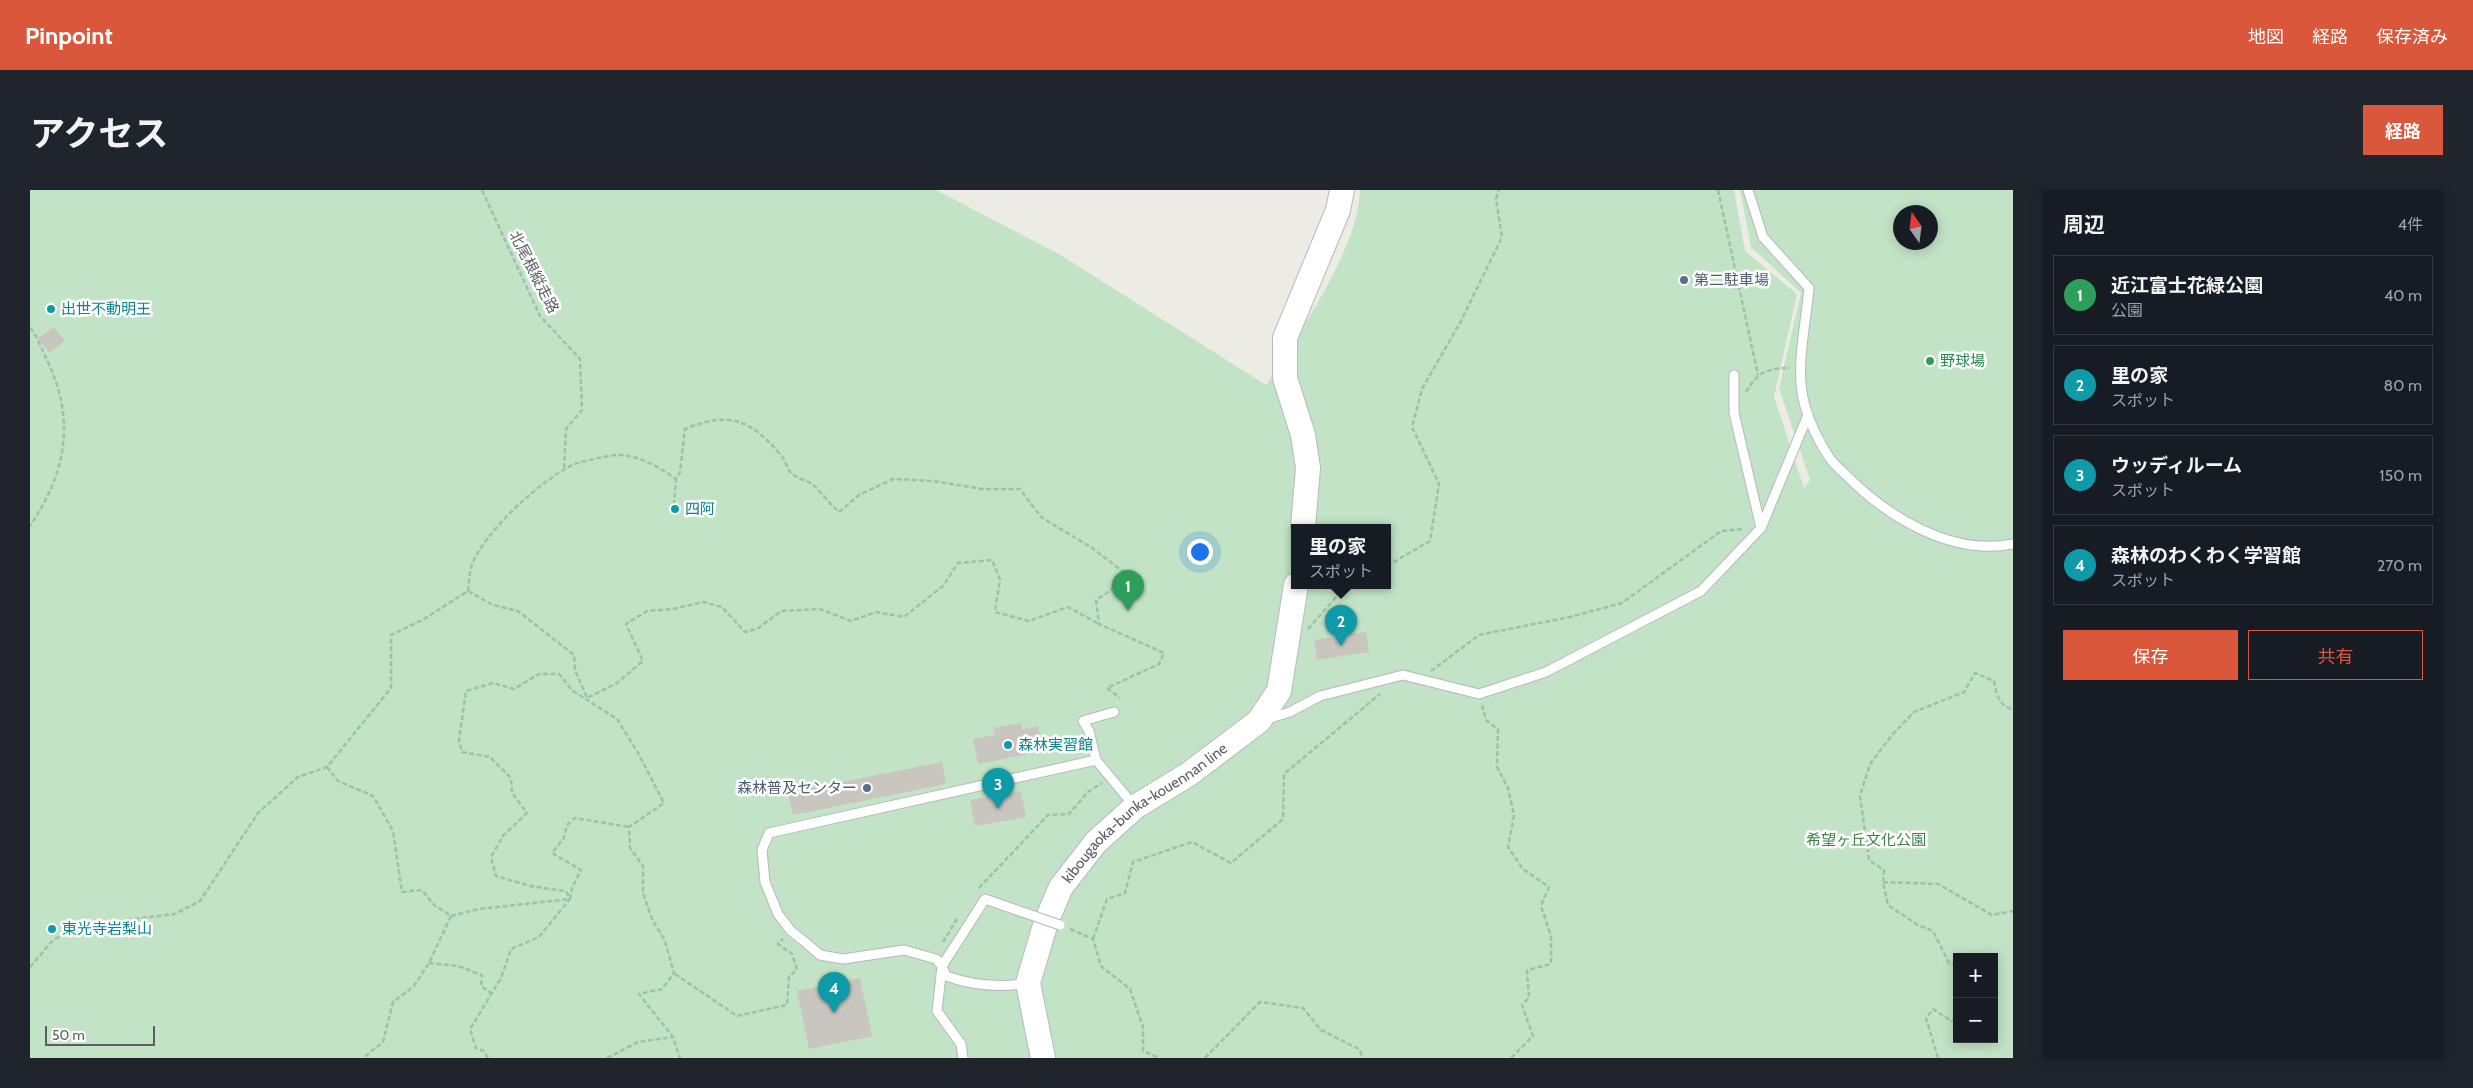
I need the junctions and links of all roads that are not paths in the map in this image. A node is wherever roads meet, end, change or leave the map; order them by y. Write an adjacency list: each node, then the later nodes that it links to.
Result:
1 (1342, 190): 5 (main road)
2 (1748, 190): 4 (lane)
3 (1734, 375): 6 (lane)
4 (1808, 415): 6 (lane); 7 (lane)
5 (1303, 524)
6 (1761, 528): 10 (lane)
7 (2013, 544)
8 (1295, 589): 10 (main road, kibougaoka-bunka-kouennan line)
9 (1114, 712): 11 (lane)
10 (1259, 722): 12 (main road, kibougaoka-bunka-kouennan line)
11 (1096, 760): 12 (lane); 14 (lane)
12 (1135, 808): 15 (main road, kibougaoka-bunka-kouennan line)
13 (1060, 925): 14 (lane, bridge)
14 (939, 962): 15 (lane); 16 (lane)
15 (1028, 983): 17 (main road, kibougaoka-bunka-kouennan line)
16 (963, 1058)
17 (1043, 1058)

